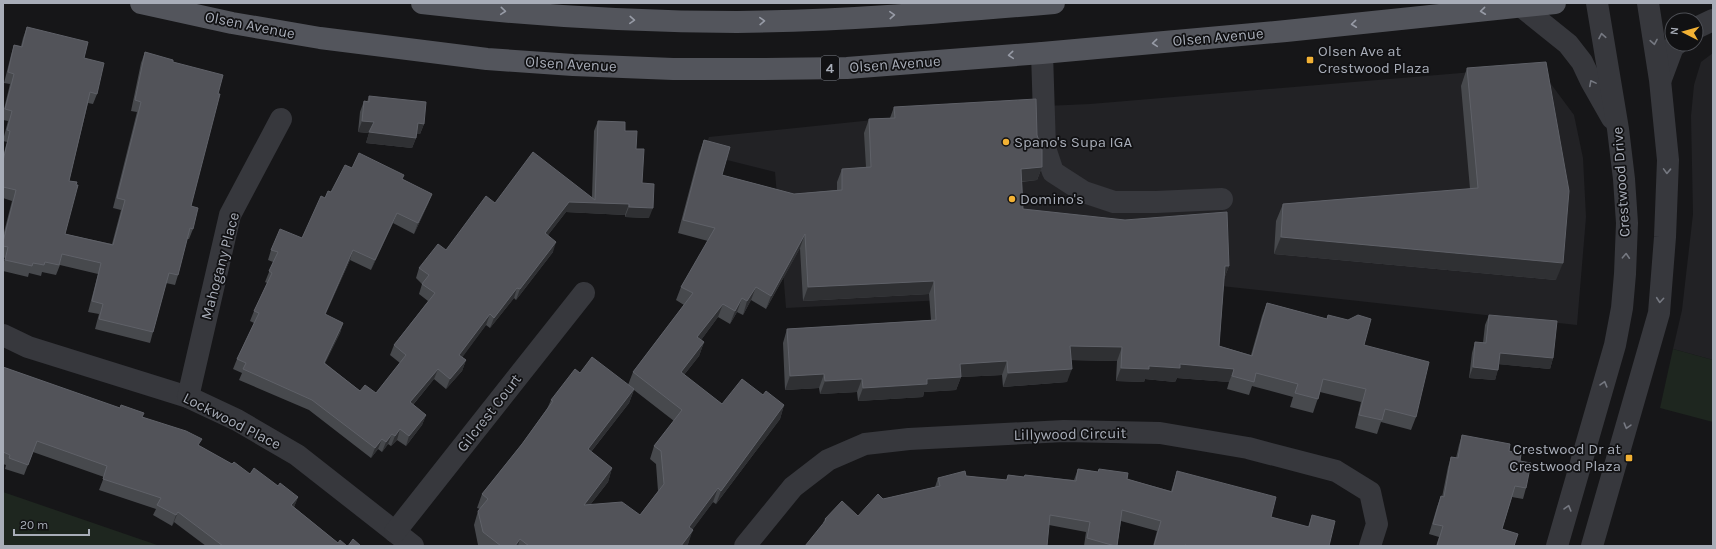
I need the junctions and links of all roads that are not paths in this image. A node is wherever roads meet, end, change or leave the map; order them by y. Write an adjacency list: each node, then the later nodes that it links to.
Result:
1 (141, 3): 9 (main road, Olsen Avenue / 4, one-way to 1)
2 (422, 3): 3 (main road, one-way to 3)
3 (1054, 3)
4 (1555, 3): 7 (main road, Olsen Avenue / 4)
5 (1597, 3): 12 (street, Crestwood Drive, one-way to 5)
6 (1648, 3): 10 (street, one-way to 10)
7 (1522, 7): 9 (main road, Olsen Avenue / 4, one-way to 9); 12 (street, one-way to 7)
8 (1671, 52): 10 (street)
9 (1042, 53): 13 (street)
10 (1660, 80): 22 (street, one-way to 22)
11 (281, 119): 16 (street, Mahogany Place)
12 (1618, 129): 21 (street, Crestwood Drive, one-way to 12)
13 (1222, 199)
14 (584, 293): 17 (street, Gilcrest Court)
15 (3, 335): 16 (street, Lockwood Place)
16 (188, 397): 17 (street, Lockwood Place)
17 (395, 532): 18 (street, Lockwood Place)
18 (413, 546)
19 (745, 546): 20 (street, Lillywood Circuit)
20 (1370, 546)
21 (1557, 546)
22 (1592, 546)

